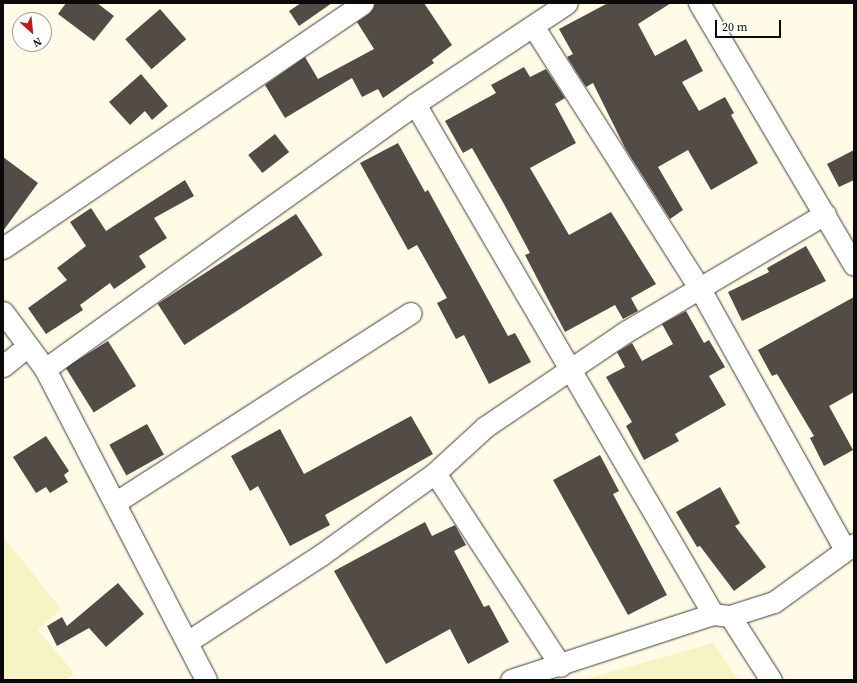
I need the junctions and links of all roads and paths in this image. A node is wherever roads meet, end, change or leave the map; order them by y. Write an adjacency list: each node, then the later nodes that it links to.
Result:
1 (363, 3): 7 (street)
2 (567, 3): 4 (street)
3 (699, 3): 6 (street)
4 (533, 26): 5 (street); 9 (street)
5 (415, 104): 14 (street); 15 (street)
6 (825, 214): 8 (street); 9 (street)
7 (3, 248)
8 (854, 265)
9 (700, 289): 15 (street); 18 (street)
10 (3, 312): 12 (street)
11 (410, 313): 17 (street)
12 (28, 346): 13 (street); 14 (street)
13 (3, 366)
14 (45, 369): 17 (street)
15 (569, 370): 16 (street); 19 (street)
16 (435, 473): 20 (street); 21 (street)
17 (116, 502): 20 (street)
18 (850, 546): 19 (street)
19 (722, 615): 21 (street); 24 (street)
20 (187, 642): 22 (street)
21 (561, 666): 23 (street)
22 (206, 680)
23 (511, 680)
24 (771, 680)

